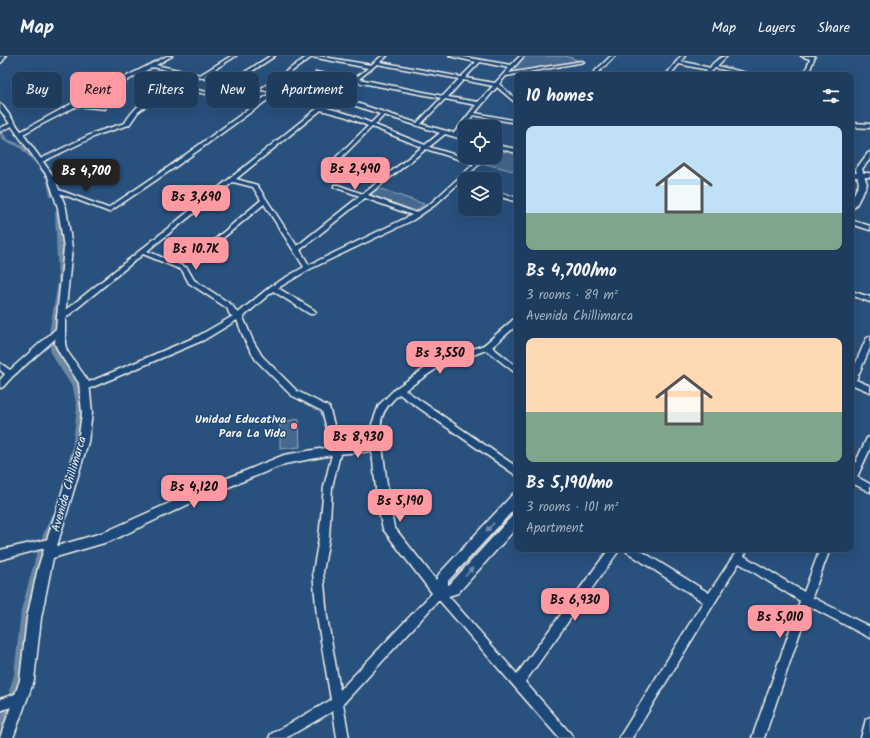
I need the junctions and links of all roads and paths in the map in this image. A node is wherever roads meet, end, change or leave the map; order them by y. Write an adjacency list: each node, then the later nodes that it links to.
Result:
1 (3, 56): 14 (street)
2 (170, 56): 19 (street)
3 (234, 56): 34 (street)
4 (273, 56): 25 (street)
5 (311, 56): 20 (street); 42 (street)
6 (385, 56): 16 (street)
7 (452, 56): 15 (street)
8 (522, 56): 21 (street)
9 (613, 56): 27 (street)
10 (683, 56): 18 (street)
11 (725, 56): 22 (street)
12 (803, 56): 13 (street)
13 (813, 57): 31 (street)
14 (0, 61)
15 (479, 61): 21 (street); 38 (street)
16 (377, 62): 20 (street); 38 (street)
17 (582, 62): 23 (street)
18 (678, 62): 22 (street); 28 (street)
19 (151, 65): 24 (street); 35 (street)
20 (372, 67): 37 (street)
21 (513, 67): 33 (street)
22 (712, 68): 29 (street); 30 (street)
23 (531, 71): 26 (street)
24 (179, 72)
25 (249, 72)
26 (524, 72)
27 (596, 72)
28 (670, 72)
29 (708, 72)
30 (736, 72)
31 (807, 72)
32 (514, 74): 33 (street)
33 (505, 75): 40 (street)
34 (200, 77): 36 (street)
35 (126, 78)
36 (206, 78)
37 (357, 78)
38 (463, 79): 40 (street); 46 (street)
39 (357, 81): 46 (street)
40 (498, 85): 45 (street); 49 (street)
41 (259, 88): 42 (street)
42 (263, 89): 43 (street)
43 (267, 90)
44 (514, 96): 45 (street)
45 (510, 97): 48 (street)
46 (445, 98): 49 (street); 59 (street)
47 (267, 99): 83 (street)
48 (514, 100)
49 (479, 104): 56 (street)
50 (0, 106): 58 (street, Avenida Chillimarca)
51 (357, 106): 55 (street)
52 (70, 107): 65 (street)
53 (140, 108): 73 (street)
54 (321, 108): 61 (street); 80 (street)
55 (383, 114): 59 (street); 61 (street)
56 (473, 114): 57 (street); 66 (street)
57 (514, 121)
58 (13, 124): 63 (street); 65 (street, Avenida Chillimarca)
59 (418, 125): 64 (street)
60 (854, 125): 62 (street)
61 (371, 126): 68 (street); 75 (street)
62 (870, 126)
63 (0, 130)
64 (443, 133): 66 (street); 68 (street)
65 (19, 134): 73 (street, Avenida Chillimarca)
66 (455, 136): 67 (street)
67 (458, 137)
68 (425, 147): 72 (street); 85 (street)
69 (502, 148): 70 (street)
70 (514, 150)
71 (870, 154): 77 (street)
72 (458, 157)
73 (40, 161): 83 (street, Avenida Chillimarca)
74 (476, 164): 76 (street)
75 (328, 168)
76 (470, 172)
77 (859, 172): 78 (street); 79 (street); 88 (street)
78 (854, 174)
79 (870, 174)
80 (233, 180): 87 (street); 94 (street)
81 (458, 184): 89 (street)
82 (336, 186): 85 (street)
83 (57, 191): 101 (street, Avenida Chillimarca)
84 (502, 195): 86 (street)
85 (364, 196): 89 (street); 93 (street)
86 (514, 199)
87 (265, 200): 92 (street); 93 (street)
88 (854, 200)
89 (417, 215): 95 (street)
90 (854, 223): 91 (street)
91 (870, 228)
92 (215, 242)
93 (297, 249): 95 (street)
94 (142, 251): 100 (street); 101 (street)
95 (308, 268): 96 (street)
96 (273, 288): 99 (street); 100 (street)
97 (854, 294): 98 (street)
98 (870, 300)
99 (312, 312)
100 (239, 316): 112 (street); 117 (street)
101 (61, 317): 103 (street, Avenida Chillimarca)
102 (514, 324): 105 (street)
103 (60, 330): 108 (street); 112 (street, Avenida Chillimarca)
104 (870, 339): 109 (street)
105 (487, 347): 107 (street); 114 (street)
106 (0, 366): 108 (street)
107 (514, 369)
108 (10, 374): 111 (street)
109 (854, 374)
110 (854, 382): 113 (street)
111 (0, 385)
112 (85, 387): 124 (street, Avenida Chillimarca)
113 (870, 389)
114 (399, 390): 116 (street); 118 (street)
115 (870, 440): 119 (street)
116 (377, 446): 117 (street); 130 (street)
117 (337, 450): 124 (street); 136 (street)
118 (514, 470)
119 (854, 472)
120 (854, 477): 121 (street)
121 (870, 488)
122 (514, 501): 130 (street, one-way to 130)
123 (514, 522): 130 (street, one-way to 123)
124 (51, 548): 129 (street); 135 (street, Avenida Chillimarca)
125 (613, 552): 134 (street)
126 (635, 552): 132 (street)
127 (824, 552): 131 (street)
128 (741, 553): 131 (street); 132 (street)
129 (0, 555)
130 (439, 593): 134 (street); 136 (street)
131 (806, 599): 133 (street); 144 (street)
132 (710, 600): 143 (street)
133 (870, 633)
134 (518, 682): 142 (street)
135 (21, 698): 137 (street); 139 (street, Avenida Chillimarca)
136 (336, 703): 140 (street); 141 (street)
137 (0, 705)
138 (870, 723): 145 (street)
139 (6, 738)
140 (275, 738)
141 (343, 738)
142 (568, 738)
143 (625, 738)
144 (758, 738)
145 (866, 738)

